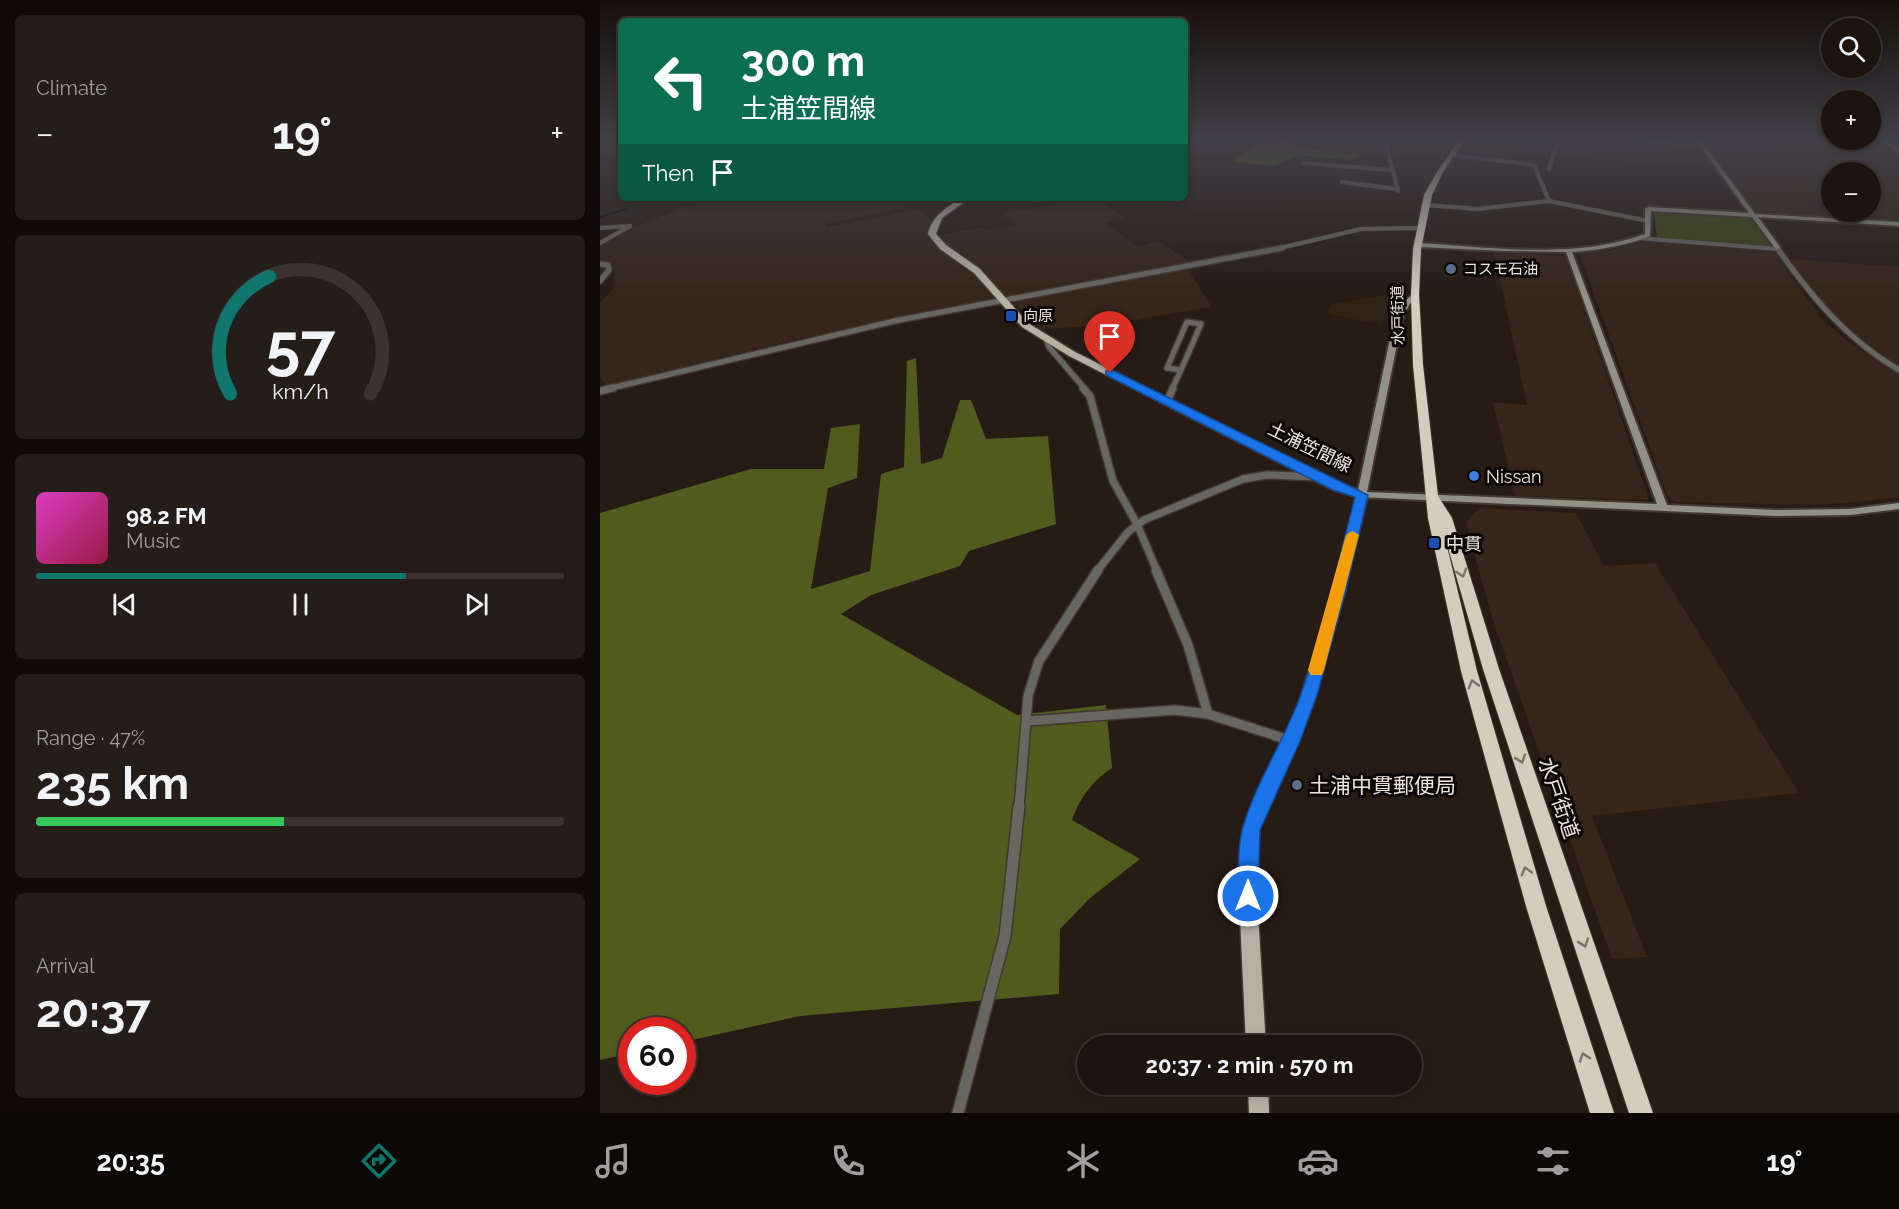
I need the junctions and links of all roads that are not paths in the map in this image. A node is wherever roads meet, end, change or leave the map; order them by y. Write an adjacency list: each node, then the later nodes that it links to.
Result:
1 (1430, 192): 6 (highway, 水戸街道)
2 (1546, 192): 5 (street)
3 (1736, 192): 7 (street)
4 (963, 201): 20 (main road, 土浦笠間線)
5 (1549, 201): 6 (street); 8 (street)
6 (1425, 205): 11 (highway, 水戸街道)
7 (1752, 215): 8 (street); 9 (street); 15 (street)
8 (1648, 221): 12 (street)
9 (1899, 224)
10 (600, 228): 13 (street)
11 (1421, 228): 14 (highway, 水戸街道); 20 (street)
12 (1638, 238): 15 (street); 16 (street)
13 (600, 243)
14 (1418, 245): 16 (street); 19 (highway, 水戸街道)
15 (1777, 247): 23 (street)
16 (1568, 250): 30 (street)
17 (600, 264): 18 (street)
18 (600, 281)
19 (1415, 295): 27 (street); 28 (highway, 水戸街道)
20 (1003, 302): 21 (main road, 土浦笠間線); 24 (street)
21 (1046, 339): 25 (main road, 土浦笠間線); 31 (street)
22 (1181, 370): 22 (street); 25 (street)
23 (1899, 370)
24 (602, 389)
25 (1167, 402): 26 (main road, 土浦笠間線)
26 (1317, 477): 27 (main road, 土浦笠間線); 31 (street)
27 (1362, 495): 28 (street); 34 (main road, 土浦笠間線)
28 (1434, 500): 30 (street); 39 (highway, 水戸街道, one-way to 28); 40 (highway, 水戸街道, one-way to 40)
29 (1899, 506): 30 (street)
30 (1663, 508)
31 (1137, 525): 32 (street); 33 (street)
32 (1208, 714): 33 (street); 34 (street)
33 (1028, 721): 37 (street)
34 (1292, 741): 35 (main road, 土浦笠間線)
35 (1255, 1035)
36 (1258, 1095): 38 (main road)
37 (958, 1113)
38 (1259, 1113)
39 (1602, 1113)
40 (1641, 1113)

